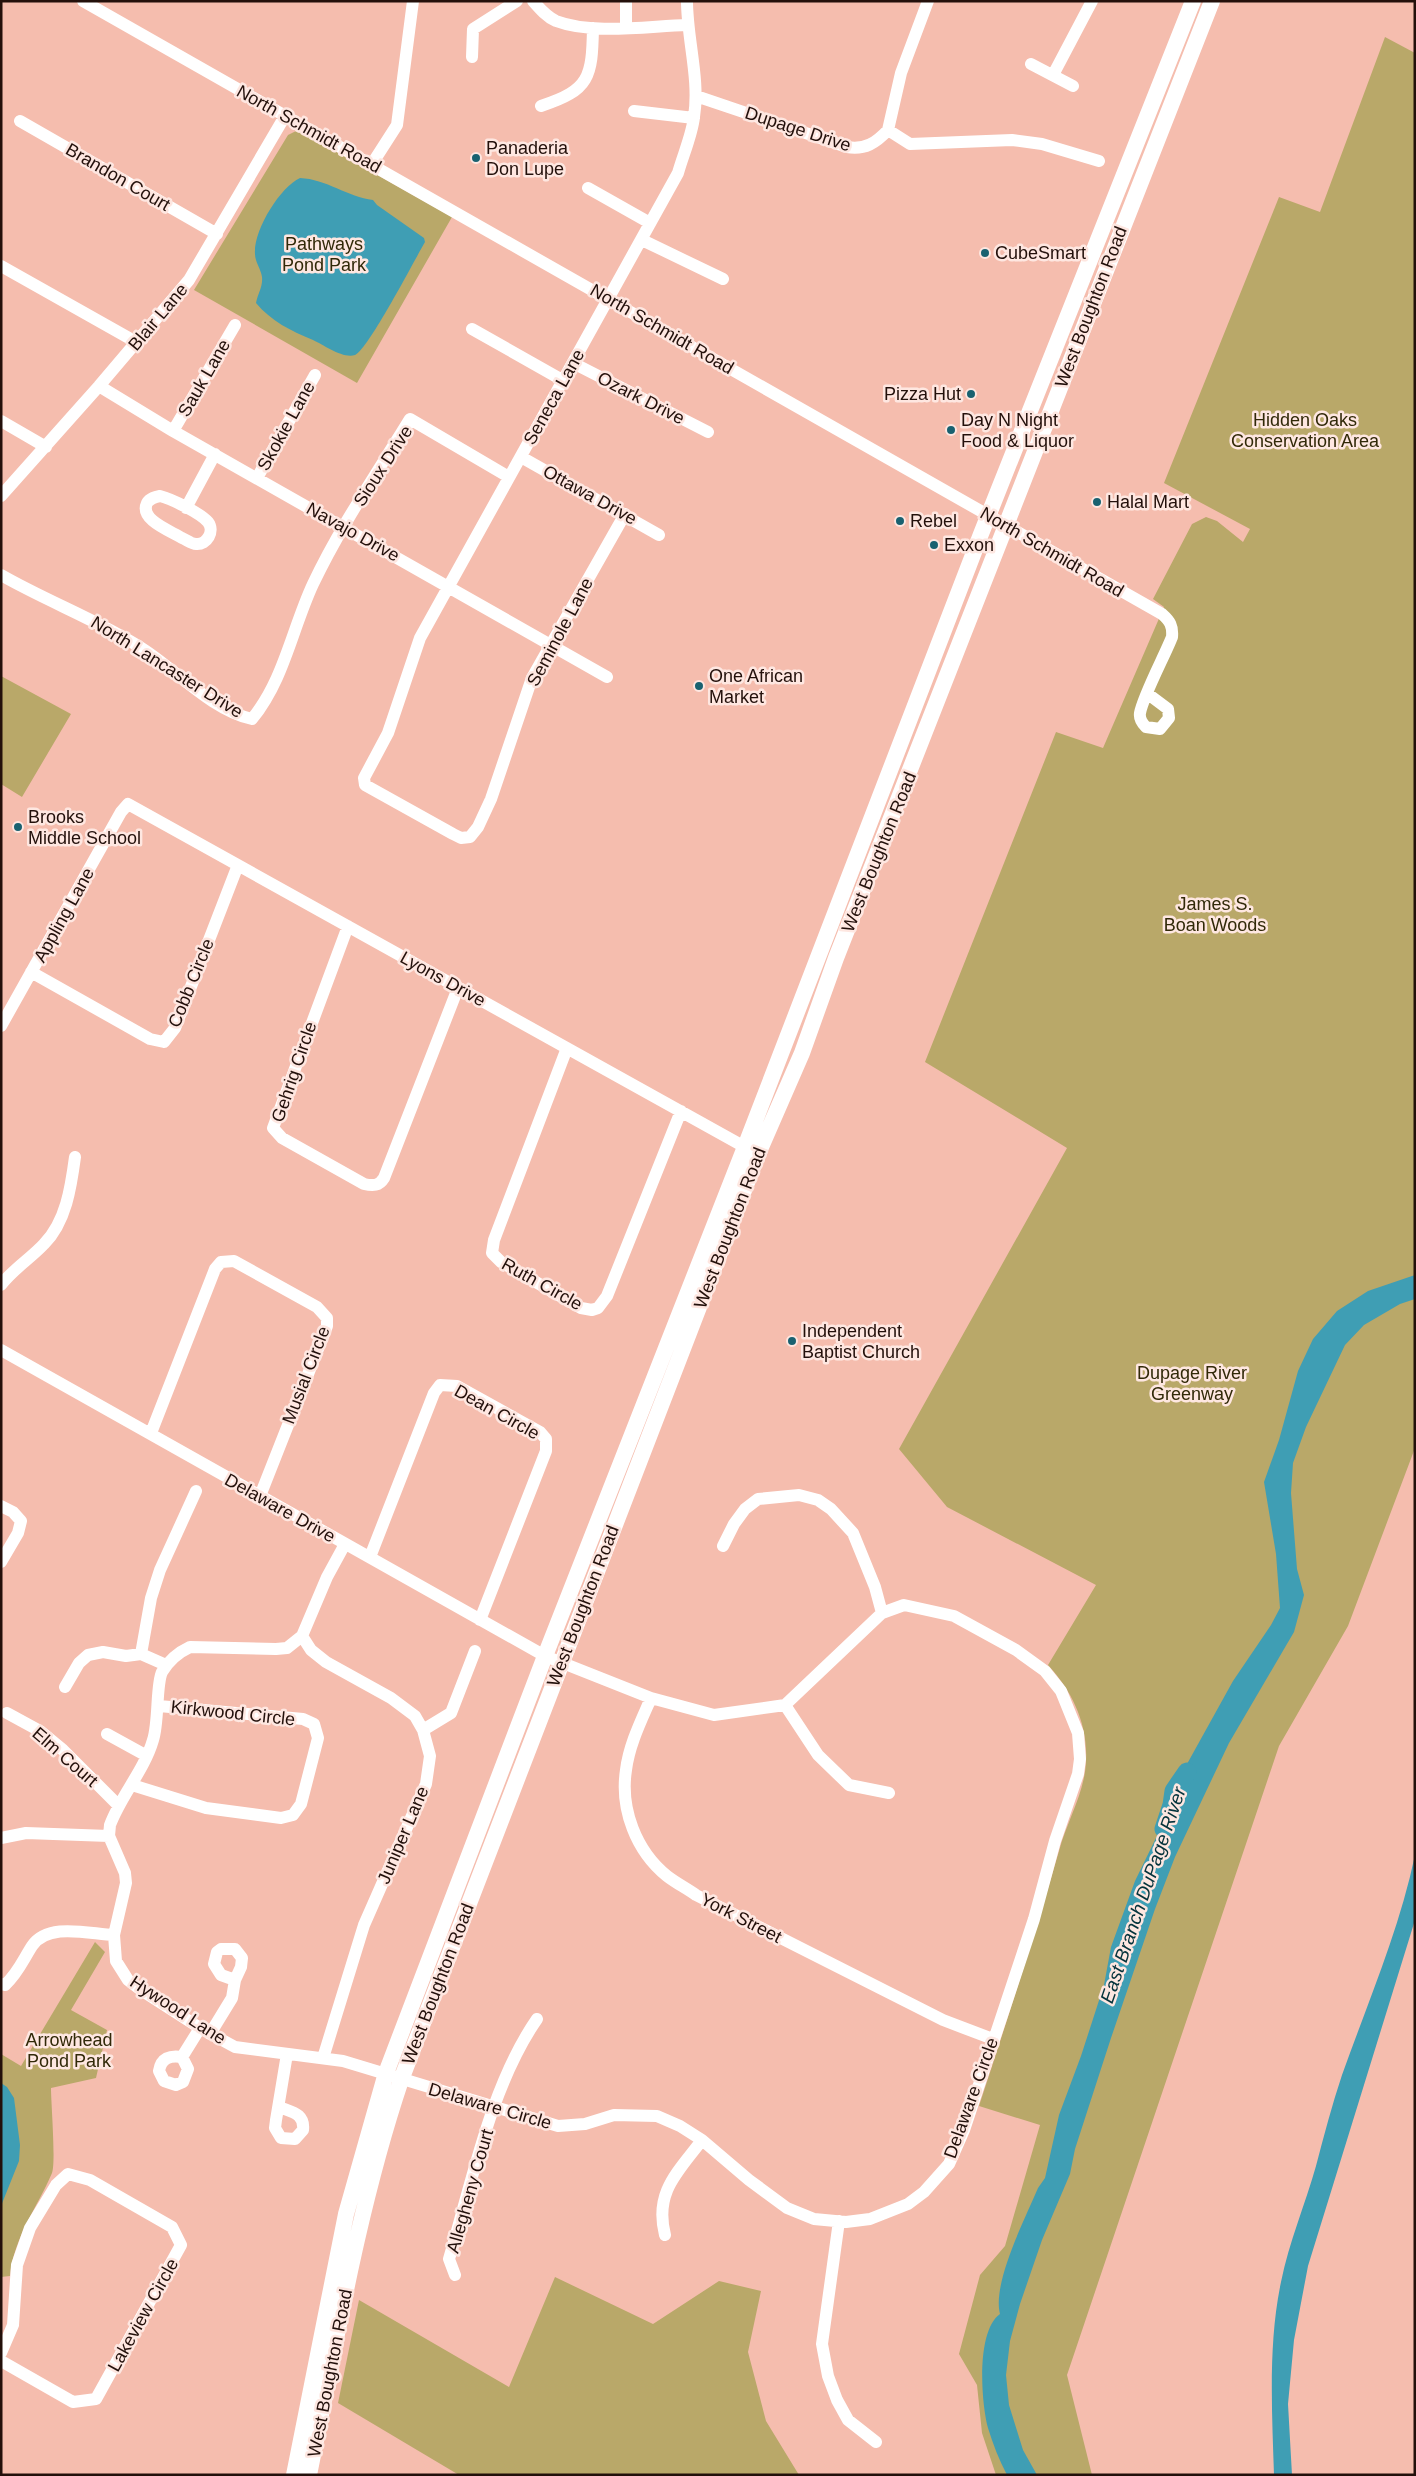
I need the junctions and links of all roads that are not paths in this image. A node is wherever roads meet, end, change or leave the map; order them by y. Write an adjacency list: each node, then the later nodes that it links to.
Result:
1 (83, 1): 21 (street, North Schmidt Road)
2 (413, 1): 26 (street)
3 (516, 1): 14 (street)
4 (533, 1): 13 (street)
5 (626, 1): 12 (street)
6 (687, 1): 11 (street, Seneca Lane)
7 (928, 1): 24 (street)
8 (1092, 1): 16 (street)
9 (1192, 1): 52 (main road, West Boughton Road)
10 (1212, 1): 53 (main road, West Boughton Road)
11 (687, 25): 12 (street); 18 (street, Seneca Lane)
12 (626, 27): 13 (street)
13 (593, 28): 19 (street)
14 (472, 57)
15 (1032, 64): 16 (street)
16 (1053, 76): 17 (street)
17 (1073, 86)
18 (696, 96): 22 (street, Seneca Lane); 24 (street, Dupage Drive)
19 (541, 106)
20 (634, 110): 22 (street)
21 (285, 116): 26 (street, North Schmidt Road); 29 (street, Blair Lane)
22 (694, 118): 28 (street, Seneca Lane)
23 (20, 121): 29 (street, Brandon Court)
24 (888, 130): 25 (street)
25 (1099, 161)
26 (372, 164): 33 (street, North Schmidt Road)
27 (588, 188): 28 (street)
28 (650, 223): 30 (street, Seneca Lane)
29 (217, 234): 36 (street, Blair Lane)
30 (642, 240): 32 (street); 33 (street, Seneca Lane)
31 (1, 266): 36 (street)
32 (723, 279)
33 (609, 298): 37 (street, Seneca Lane); 52 (street, North Schmidt Road)
34 (235, 325): 42 (street, Sauk Lane)
35 (472, 329): 39 (street)
36 (136, 342): 40 (street, Blair Lane)
37 (574, 363): 39 (street, Seneca Lane); 43 (street, Ozark Drive)
38 (315, 375): 48 (street, Skokie Lane)
39 (564, 380): 46 (street, Seneca Lane)
40 (99, 386): 42 (street, Navajo Drive); 44 (street, Blair Lane)
41 (1, 421): 44 (street)
42 (173, 431): 45 (street, Navajo Drive)
43 (708, 432)
44 (46, 447): 49 (street, Blair Lane)
45 (215, 454): 48 (street, Navajo Drive); 50 (street)
46 (521, 457): 47 (street, Seneca Lane); 51 (street, Ottawa Drive)
47 (509, 477): 54 (street, Sioux Drive); 57 (street, Seneca Lane)
48 (258, 478): 54 (street, Navajo Drive)
49 (1, 496)
50 (186, 508): 50 (street)
51 (624, 514): 55 (street, Ottawa Drive); 58 (street, Seminole Lane)
52 (988, 516): 53 (street, North Schmidt Road); 70 (main road, West Boughton Road)
53 (1006, 526): 60 (street, North Schmidt Road); 71 (main road, West Boughton Road)
54 (344, 527): 57 (street, Navajo Drive); 61 (street, Sioux Drive)
55 (659, 535)
56 (1, 575): 61 (street, North Lancaster Drive)
57 (448, 585): 58 (street, Navajo Drive); 63 (street, Seneca Lane)
58 (551, 644): 59 (street, Navajo Drive); 63 (street, Seminole Lane)
59 (607, 677)
60 (1148, 694)
61 (252, 719)
62 (128, 804): 64 (street, Lyons Drive); 66 (street, Appling Lane)
63 (470, 837)
64 (238, 865): 65 (street, Lyons Drive); 66 (street, Cobb Circle)
65 (348, 926): 67 (street, Lyons Drive); 67 (street, Gehrig Circle)
66 (31, 972): 68 (street, Appling Lane)
67 (458, 988): 69 (street, Lyons Drive)
68 (1, 1026)
69 (567, 1048): 72 (street, Lyons Drive); 72 (street, Ruth Circle)
70 (776, 1066): 71 (street); 73 (main road, West Boughton Road)
71 (792, 1077): 73 (main road, West Boughton Road)
72 (680, 1111): 73 (street, Lyons Drive)
73 (752, 1151): 75 (main road, West Boughton Road)
74 (76, 1157): 76 (street)
75 (710, 1260): 91 (main road, West Boughton Road); 92 (main road, West Boughton Road)
76 (1, 1285)
77 (1, 1350): 78 (street, Delaware Drive)
78 (151, 1433): 80 (street, Delaware Drive); 80 (street, Musial Circle)
79 (196, 1492): 90 (street)
80 (260, 1496): 82 (street, Delaware Drive)
81 (1, 1506): 85 (street)
82 (345, 1544): 84 (street, Delaware Drive); 88 (street)
83 (723, 1546): 86 (street)
84 (370, 1557): 87 (street, Delaware Drive); 87 (street, Dean Circle)
85 (1, 1562)
86 (882, 1613): 96 (street); 112 (street, Delaware Circle)
87 (480, 1620): 91 (street, Delaware Drive)
88 (302, 1636): 93 (street); 99 (street, Juniper Lane)
89 (475, 1651): 99 (street)
90 (141, 1654): 93 (street); 94 (street)
91 (545, 1656): 92 (street, Delaware Drive); 116 (main road, West Boughton Road)
92 (560, 1663): 95 (street); 116 (main road, West Boughton Road)
93 (166, 1665): 97 (street)
94 (65, 1686)
95 (651, 1698): 96 (street); 112 (street, York Street)
96 (785, 1705): 103 (street)
97 (159, 1706): 101 (street); 102 (street, Kirkwood Circle)
98 (7, 1713): 104 (street, Elm Court)
99 (423, 1730): 115 (street, Juniper Lane)
100 (107, 1734): 101 (street)
101 (148, 1756): 102 (street)
102 (132, 1784): 104 (street)
103 (889, 1793)
104 (119, 1806): 105 (street)
105 (109, 1836): 106 (street); 107 (street, Hywood Lane)
106 (1, 1838)
107 (114, 1935): 109 (street); 111 (street, Hywood Lane)
108 (235, 1980): 111 (street)
109 (1, 1984)
110 (537, 2019): 117 (street, Allegheny Court)
111 (205, 2031): 113 (street, Hywood Lane); 114 (street)
112 (993, 2039): 120 (street, Delaware Circle)
113 (287, 2054): 115 (street, Hywood Lane); 118 (street)
114 (182, 2057)
115 (323, 2058): 116 (street, Hywood Lane)
116 (394, 2076): 117 (street, Delaware Circle); 126 (main road, West Boughton Road); 127 (main road, West Boughton Road)
117 (495, 2106): 119 (street, Delaware Circle); 122 (street, Allegheny Court)
118 (279, 2107)
119 (702, 2140): 120 (street, Delaware Circle); 121 (street)
120 (839, 2220): 125 (street)
121 (664, 2235)
122 (455, 2275)
123 (1, 2353): 124 (street, Lakeview Circle)
124 (1, 2361)
125 (876, 2442)
126 (294, 2475)
127 (309, 2475)

